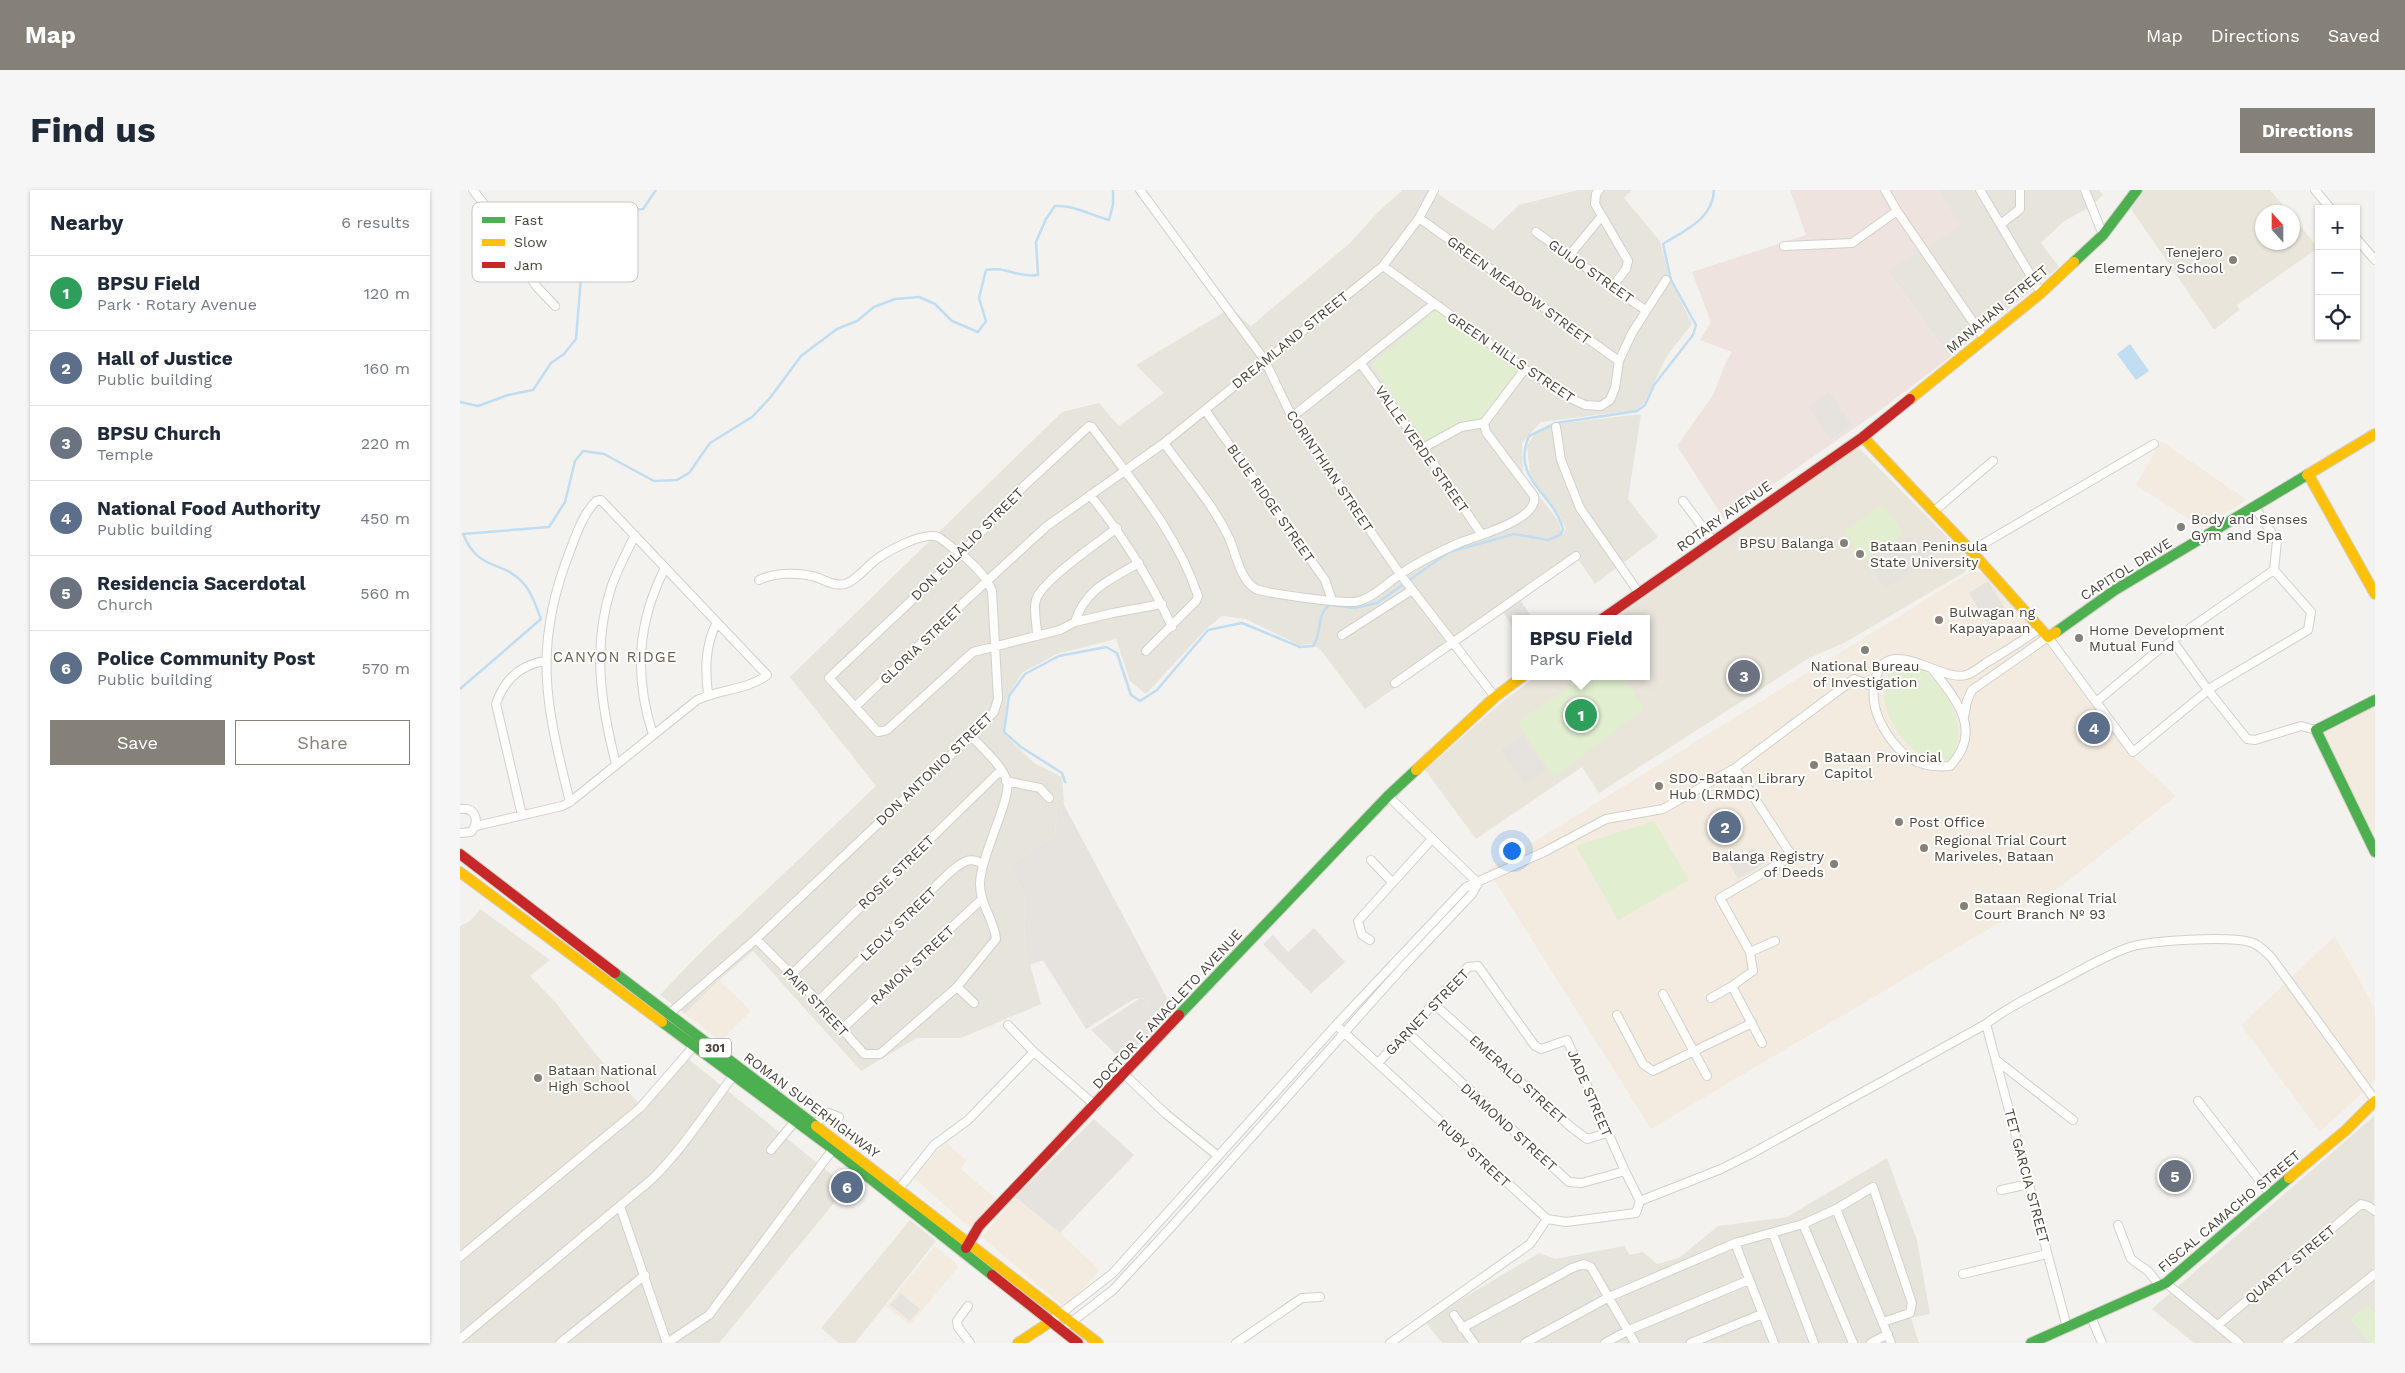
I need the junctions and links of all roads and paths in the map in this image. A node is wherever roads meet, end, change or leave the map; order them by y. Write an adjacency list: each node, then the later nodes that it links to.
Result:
1 (473, 190): 11 (street)
2 (1140, 190): 32 (street, CORINTHIAN STREET)
3 (1434, 190): 15 (street, DREAMLAND STREET)
4 (1599, 190): 14 (street)
5 (1885, 190): 13 (street)
6 (1980, 190): 16 (street)
7 (2020, 190): 16 (street)
8 (2085, 190): 18 (street)
9 (2137, 190): 18 (main road, MANAHAN STREET)
10 (2319, 191): 12 (street)
11 (482, 202)
12 (2328, 205)
13 (1897, 211): 20 (street); 31 (street)
14 (1601, 217): 21 (street); 26 (street)
15 (1419, 218): 23 (street, DREAMLAND STREET); 33 (street, GREEN MEADOW STREET)
16 (2001, 224): 27 (street)
17 (1536, 232): 21 (street, GUIJO STREET)
18 (2102, 235): 27 (main road, MANAHAN STREET)
19 (2360, 243): 22 (street)
20 (1784, 246)
21 (1569, 256): 26 (street, GUIJO STREET)
22 (2375, 260)
23 (1383, 266): 28 (street, GREEN HILLS STREET); 32 (street, DREAMLAND STREET)
24 (1666, 280): 30 (street, GREEN HILLS STREET)
25 (534, 282): 29 (street)
26 (1613, 286): 30 (street, GUIJO STREET)
27 (2040, 293): 31 (main road, MANAHAN STREET)
28 (1434, 304): 34 (street); 35 (street, GREEN HILLS STREET)
29 (555, 306)
30 (1645, 310): 33 (street, GREEN HILLS STREET)
31 (1984, 338): 41 (main road, MANAHAN STREET)
32 (1264, 360): 36 (street, DREAMLAND STREET); 37 (street, CORINTHIAN STREET)
33 (1619, 361): 35 (street, GREEN HILLS STREET)
34 (1361, 364): 37 (street); 44 (street, VALLE VERDE STREET)
35 (1525, 369): 38 (street)
36 (1205, 410): 42 (street, DREAMLAND STREET); 68 (street, BLUE RIDGE STREET)
37 (1292, 417): 62 (street, CORINTHIAN STREET)
38 (1484, 424): 44 (street); 54 (street)
39 (1556, 427): 66 (street)
40 (2375, 434): 47 (main road, CAPITOL DRIVE)
41 (1863, 437): 51 (main road); 55 (main road, ROTARY AVENUE)
42 (1164, 443): 46 (street, DREAMLAND STREET); 68 (street)
43 (2154, 444): 56 (street)
44 (1423, 448): 54 (street, VALLE VERDE STREET)
45 (1993, 461): 51 (street)
46 (1125, 472): 48 (street); 57 (street, DON EULALIO STREET); 73 (street, DON EULALIO STREET)
47 (2308, 474): 50 (main road, CAPITOL DRIVE); 67 (main road)
48 (1090, 495): 52 (street); 64 (street)
49 (1683, 501): 55 (street)
50 (2254, 506): 61 (street); 77 (main road, CAPITOL DRIVE)
51 (1933, 512): 56 (main road)
52 (1117, 528): 59 (street); 75 (street)
53 (635, 535): 60 (street); 82 (street); 97 (street)
54 (1482, 536): 62 (street)
55 (1713, 541): 66 (main road, ROTARY AVENUE)
56 (1972, 551): 74 (main road)
57 (961, 554): 63 (street); 64 (street); 92 (street, DON EULALIO STREET)
58 (1576, 556): 79 (street)
59 (1139, 563): 69 (street); 72 (street)
60 (666, 568): 71 (street); 95 (street)
61 (2274, 570): 78 (street); 87 (street)
62 (1402, 577): 65 (street, CORINTHIAN STREET); 68 (street)
63 (759, 580)
64 (988, 582): 80 (street, DON ANTONIO STREET); 92 (street, GLORIA STREET)
65 (1411, 589): 76 (street); 79 (street, CORINTHIAN STREET)
66 (1639, 593): 70 (main road, ROTARY AVENUE)
67 (2375, 594)
68 (1332, 600)
69 (1162, 604): 72 (street); 73 (street)
70 (1608, 615)
71 (717, 622): 88 (street); 88 (street)
72 (1075, 622): 75 (street)
73 (1172, 627): 81 (street)
74 (2040, 628): 77 (main road); 83 (street)
75 (1037, 634): 80 (street)
76 (1342, 635)
77 (2048, 637): 91 (street); 93 (street)
78 (2172, 640): 87 (street); 91 (street)
79 (1453, 643): 85 (street); 89 (street, CORINTHIAN STREET)
80 (997, 646): 92 (street, DON EULALIO STREET); 96 (street, DON ANTONIO STREET)
81 (1146, 651)
82 (545, 661): 103 (street); 105 (street)
83 (1932, 669): 86 (street); 93 (street)
84 (1518, 680): 89 (main road)
85 (1395, 683)
86 (1874, 687): 93 (street); 98 (street)
87 (2208, 690): 91 (street); 94 (street)
88 (708, 694): 95 (street)
89 (1495, 697): 101 (main road)
90 (2375, 700): 94 (main road)
91 (2096, 702)
92 (855, 707)
93 (1964, 717)
94 (2316, 730): 109 (main road)
95 (653, 735): 97 (street)
96 (971, 736): 99 (street); 117 (street, DON ANTONIO STREET)
97 (616, 764): 103 (street)
98 (1734, 768): 115 (street); 120 (street)
99 (1001, 770): 100 (street); 122 (street, ROSIE STREET)
100 (1006, 781): 102 (street); 112 (street)
101 (1388, 796): 108 (street); 146 (main road, DOCTOR F. ANACLETO AVENUE)
102 (1049, 798)
103 (570, 802): 105 (street)
104 (460, 809): 106 (street)
105 (522, 816): 106 (street)
106 (476, 826): 107 (street)
107 (460, 833)
108 (1432, 839): 114 (street); 115 (street)
109 (2375, 852)
110 (460, 854): 130 (main road, ROMAN SUPERHIGHWAY / 301)
111 (1371, 860): 114 (street)
112 (982, 864): 116 (street); 127 (street, LEOLY STREET)
113 (460, 872): 140 (main road, ROMAN SUPERHIGHWAY / 301)
114 (1392, 882): 118 (street)
115 (1478, 883): 135 (street); 137 (street)
116 (981, 900): 124 (street); 136 (street, RAMON STREET)
117 (756, 939): 122 (street, PAIR STREET); 130 (street, DON ANTONIO STREET)
118 (1370, 940)
119 (1775, 941): 120 (street)
120 (1750, 952): 123 (street)
121 (1478, 966): 129 (street, GARNET STREET); 157 (street, JADE STREET)
122 (792, 974): 127 (street, PAIR STREET)
123 (1732, 986): 126 (street); 132 (street)
124 (957, 987): 128 (street); 136 (street, PAIR STREET)
125 (1662, 994): 142 (street)
126 (1711, 998)
127 (818, 1001): 136 (street, PAIR STREET)
128 (974, 1003)
129 (1434, 1004): 138 (street, GARNET STREET); 157 (street, EMERALD STREET)
130 (669, 1014): 156 (main road, ROMAN SUPERHIGHWAY / 301)
131 (1617, 1015): 142 (street)
132 (1752, 1023): 139 (street); 142 (street)
133 (1008, 1024): 141 (street)
134 (1986, 1024): 143 (street, TET GARCIA STREET); 150 (street); 166 (street)
135 (1336, 1025): 137 (street, RUBY STREET); 149 (street)
136 (842, 1029)
137 (1344, 1032): 144 (street, RUBY STREET); 152 (street)
138 (1407, 1032): 144 (street, GARNET STREET); 161 (street, DIAMOND STREET)
139 (1762, 1044)
140 (694, 1046): 145 (main road, ROMAN SUPERHIGHWAY / 301); 177 (street)
141 (1034, 1052): 151 (street); 163 (street)
142 (1693, 1052): 147 (street)
143 (1996, 1060): 155 (street); 162 (street, TET GARCIA STREET)
144 (1378, 1063): 170 (street, RUBY STREET)
145 (734, 1075): 154 (main road, ROMAN SUPERHIGHWAY / 301); 167 (street)
146 (1125, 1075): 151 (main road, DOCTOR F. ANACLETO AVENUE); 160 (street)
147 (1707, 1076)
148 (2198, 1100): 165 (street)
149 (1267, 1101): 152 (street); 160 (street)
150 (2375, 1101): 165 (main road, FISCAL CAMACHO STREET)
151 (1096, 1106): 175 (main road, DOCTOR F. ANACLETO AVENUE)
152 (1276, 1109): 184 (street)
153 (839, 1117): 156 (street)
154 (796, 1120): 158 (main road, ROMAN SUPERHIGHWAY / 301); 159 (street)
155 (2074, 1120)
156 (814, 1124): 163 (main road, ROMAN SUPERHIGHWAY / 301)
157 (1608, 1133): 161 (street, JADE STREET)
158 (834, 1149): 175 (main road, ROMAN SUPERHIGHWAY / 301); 203 (street)
159 (771, 1150)
160 (1218, 1156): 182 (street)
161 (1624, 1171): 166 (street, JADE STREET)
162 (2029, 1184): 164 (street); 176 (street, TET GARCIA STREET)
163 (899, 1189): 175 (main road, ROMAN SUPERHIGHWAY / 301)
164 (2000, 1190)
165 (2270, 1194): 183 (main road, FISCAL CAMACHO STREET)
166 (1640, 1201): 170 (street)
167 (620, 1206): 180 (street); 201 (street)
168 (1836, 1209): 171 (street); 194 (street); 194 (street)
169 (2375, 1211): 195 (street, QUARTZ STREET)
170 (1547, 1219): 209 (street)
171 (1804, 1224): 173 (street); 217 (street)
172 (2118, 1225): 183 (street)
173 (1773, 1234): 174 (street); 216 (street)
174 (1735, 1243): 181 (street); 186 (street)
175 (966, 1248): 188 (main road, ROMAN SUPERHIGHWAY / 301); 192 (main road, ROMAN SUPERHIGHWAY / 301)
176 (2047, 1254): 178 (street); 196 (street, TET GARCIA STREET)
177 (460, 1257)
178 (1963, 1274)
179 (2375, 1274): 223 (street)
180 (645, 1275): 202 (street); 203 (street)
181 (1749, 1280): 189 (street); 199 (street)
182 (1103, 1282): 184 (street); 188 (street)
183 (2163, 1285): 191 (main road, FISCAL CAMACHO STREET); 195 (street)
184 (1113, 1290): 193 (street)
185 (1320, 1297): 208 (street)
186 (1609, 1297): 197 (street); 199 (street); 211 (street)
187 (968, 1306): 204 (street)
188 (1062, 1314): 192 (street); 193 (main road, ROMAN SUPERHIGHWAY / 301)
189 (1762, 1314): 214 (street); 215 (street)
190 (1454, 1315): 197 (street)
191 (2091, 1317): 196 (main road, FISCAL CAMACHO STREET); 221 (street)
192 (1050, 1322): 198 (main road, ROMAN SUPERHIGHWAY / 301); 205 (main road)
193 (1072, 1322): 198 (street); 207 (main road, ROMAN SUPERHIGHWAY / 301)
194 (1883, 1322): 200 (street)
195 (2218, 1325): 222 (street)
196 (2067, 1327): 220 (main road, FISCAL CAMACHO STREET)
197 (1462, 1328): 210 (street)
198 (1060, 1329): 206 (main road, ROMAN SUPERHIGHWAY / 301)
199 (1629, 1330): 212 (street); 213 (street)
200 (1888, 1334): 218 (street); 219 (street)
201 (460, 1339)
202 (560, 1343)
203 (667, 1343)
204 (970, 1343)
205 (1018, 1343)
206 (1078, 1343)
207 (1098, 1343)
208 (1236, 1343)
209 (1390, 1343)
210 (1474, 1343)
211 (1525, 1343)
212 (1605, 1343)
213 (1636, 1343)
214 (1691, 1343)
215 (1774, 1343)
216 (1814, 1343)
217 (1853, 1343)
218 (1871, 1343)
219 (1891, 1343)
220 (2030, 1343)
221 (2102, 1343)
222 (2239, 1343)
223 (2287, 1343)

